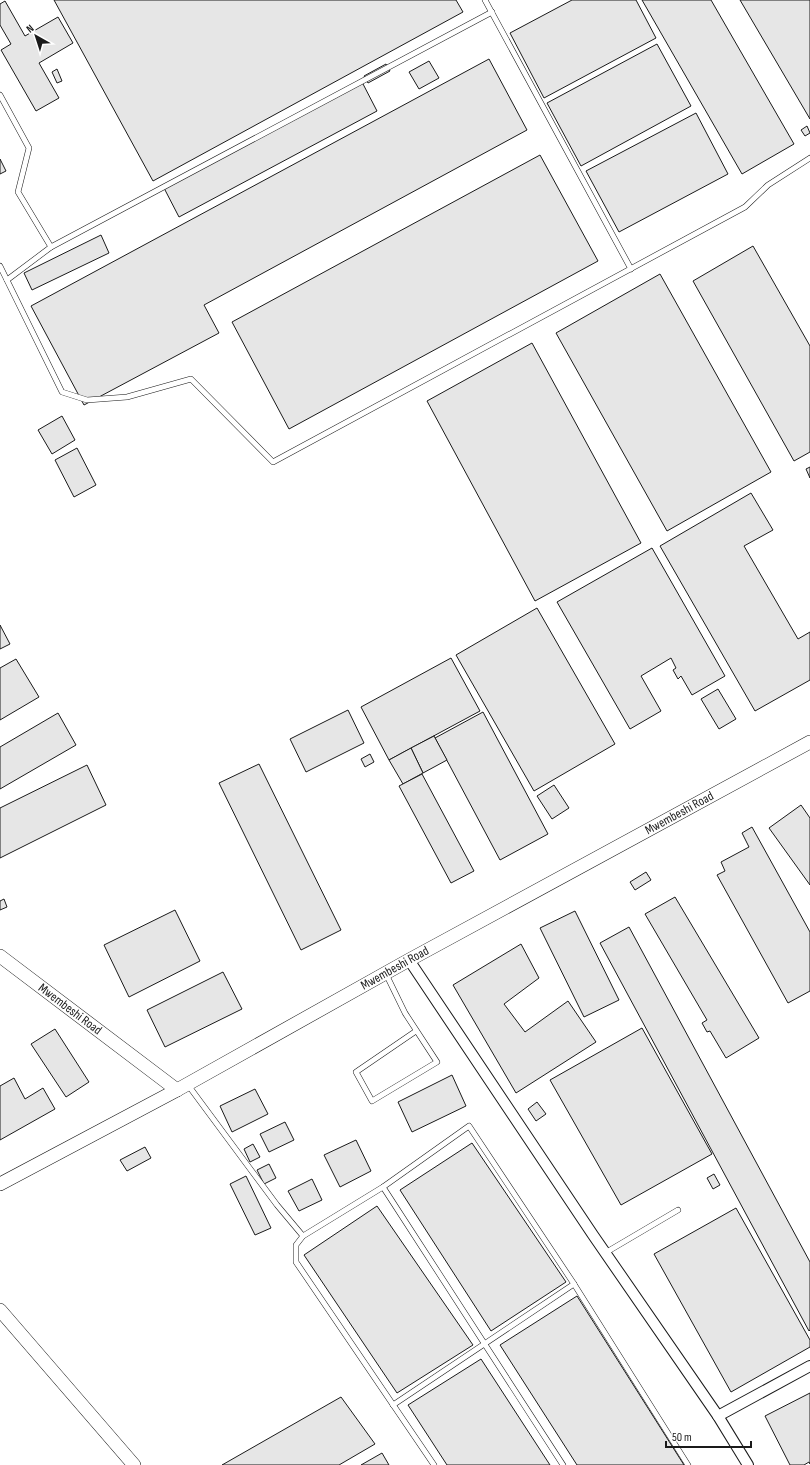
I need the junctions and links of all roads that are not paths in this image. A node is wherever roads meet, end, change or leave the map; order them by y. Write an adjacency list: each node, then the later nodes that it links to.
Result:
1 (485, 0): 2 (lane)
2 (492, 12): 5 (lane); 7 (lane)
3 (0, 95): 5 (lane)
4 (810, 158): 7 (lane)
5 (51, 247): 8 (lane)
6 (0, 266): 8 (lane)
7 (631, 269): 8 (lane)
8 (7, 280)
9 (810, 742): 11 (street, Mwembeshi Road)
10 (0, 956): 14 (street, Mwembeshi Road)
11 (409, 960): 12 (street, Mwembeshi Road); 19 (street)
12 (385, 974): 13 (lane); 14 (street, Mwembeshi Road)
13 (416, 1031): 13 (lane)
14 (182, 1087): 15 (street); 18 (lane)
15 (0, 1184)
16 (383, 1187): 18 (lane); 20 (lane); 22 (lane)
17 (678, 1210): 19 (lane)
18 (303, 1236): 24 (lane)
19 (605, 1253): 25 (street)
20 (574, 1284): 22 (lane); 29 (lane)
21 (0, 1310): 26 (street)
22 (485, 1345): 24 (lane); 28 (lane)
23 (810, 1366): 25 (street)
24 (393, 1405): 27 (lane)
25 (718, 1416): 30 (street)
26 (134, 1465)
27 (434, 1465)
28 (563, 1465)
29 (688, 1465)
30 (748, 1465)

